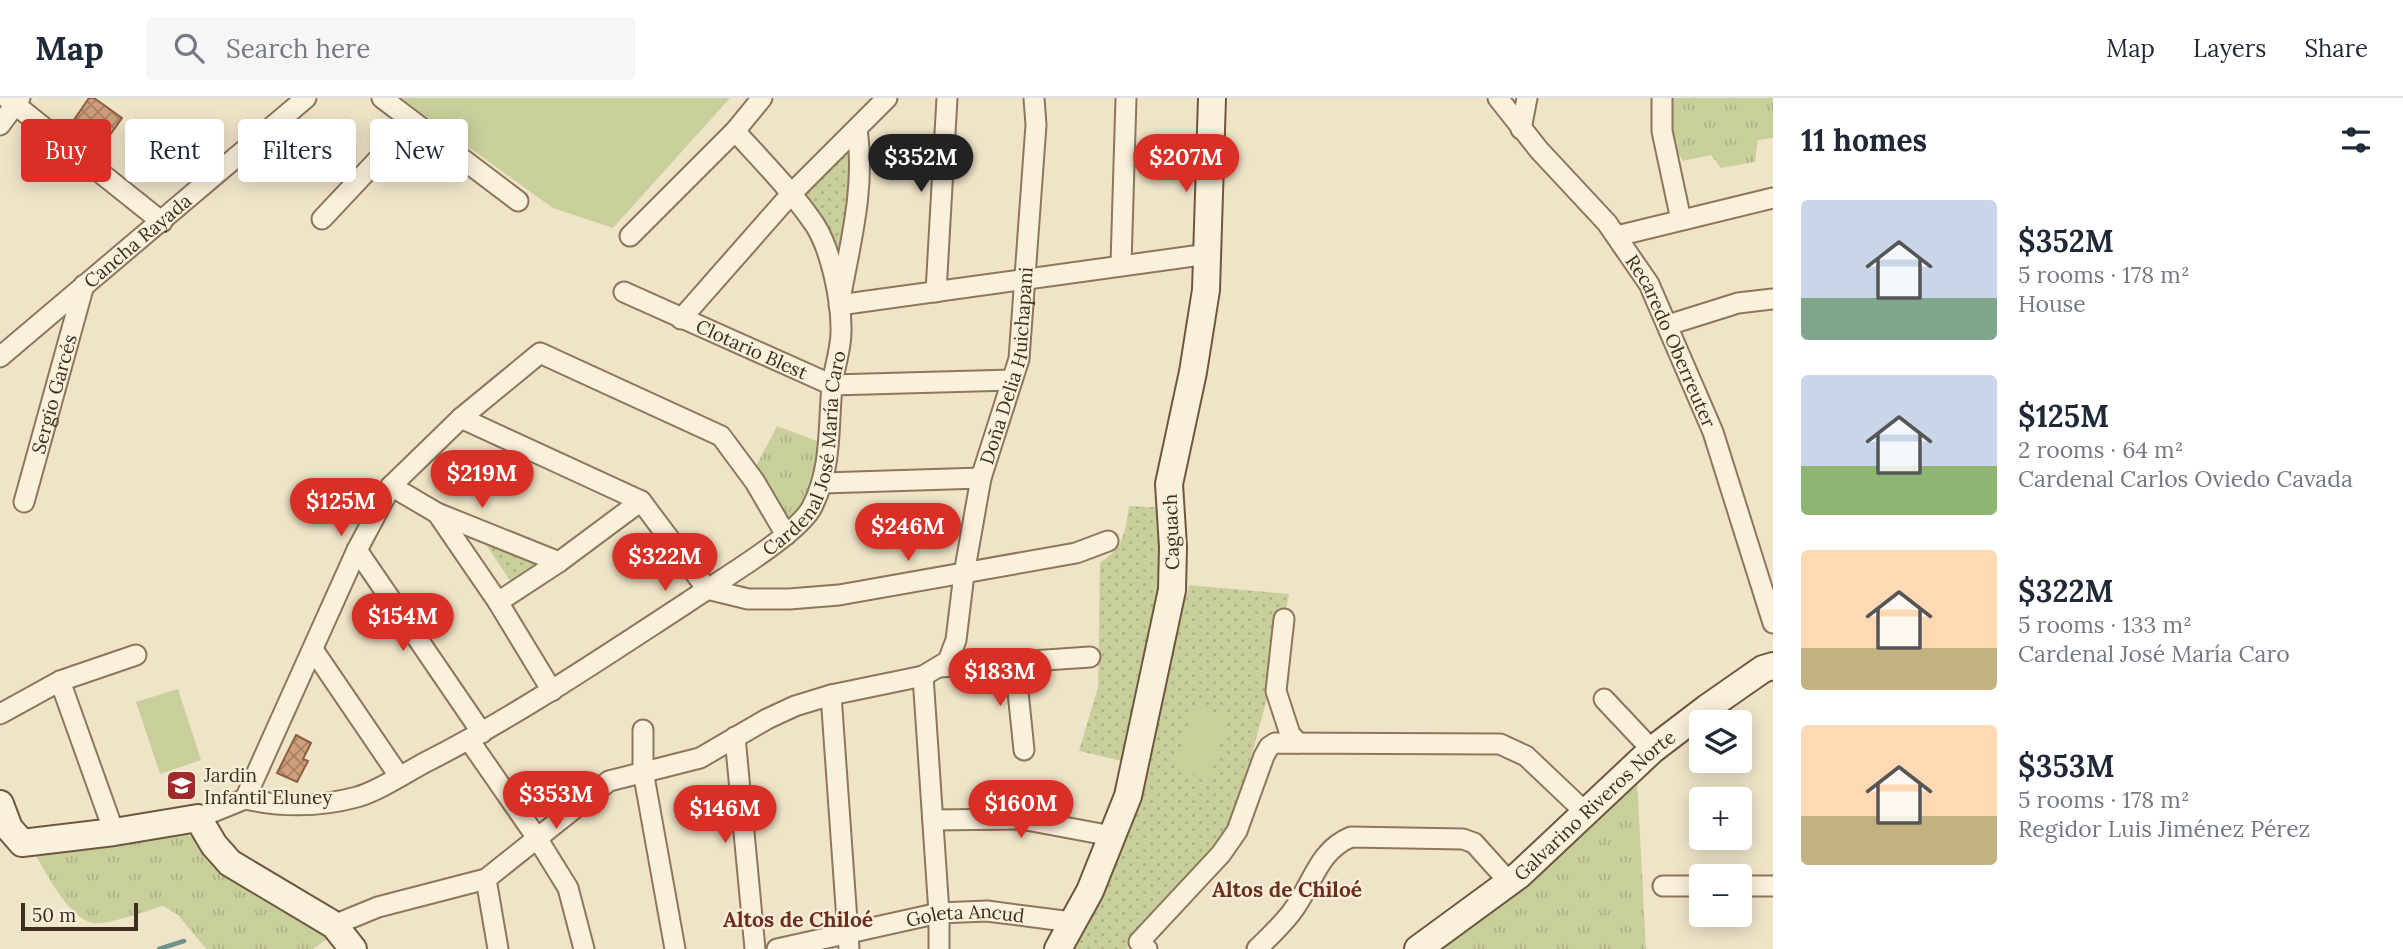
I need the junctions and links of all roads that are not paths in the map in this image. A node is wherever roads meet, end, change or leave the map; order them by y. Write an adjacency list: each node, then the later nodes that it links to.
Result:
1 (306, 98): 25 (street, Cancha Rayada)
2 (382, 98): 13 (street)
3 (762, 98): 17 (street)
4 (887, 98): 16 (street)
5 (947, 98): 33 (street)
6 (1034, 98): 30 (street, Doña Delia Huichapani)
7 (1126, 98): 29 (street)
8 (1212, 98): 28 (street, Caguach)
9 (1498, 98): 15 (street, Recaredo Oberreuter)
10 (1527, 98): 15 (street)
11 (1662, 98): 24 (street)
12 (15, 100): 14 (street); 25 (street)
13 (409, 119)
14 (0, 125)
15 (1521, 129): 27 (street, Recaredo Oberreuter)
16 (857, 130): 20 (street); 35 (street)
17 (735, 131): 20 (street, Cardenal José María Caro); 26 (street)
18 (468, 163): 22 (street)
19 (370, 168): 23 (street)
20 (791, 194): 35 (street, Cardenal José María Caro); 36 (street)
21 (1773, 198): 24 (street)
22 (518, 201)
23 (322, 219)
24 (1681, 220): 27 (street)
25 (162, 222): 31 (street, Cancha Rayada)
26 (631, 236)
27 (1617, 236): 37 (street, Recaredo Oberreuter)
28 (1208, 254): 29 (street); 82 (street, Caguach)
29 (1121, 264): 30 (street)
30 (1026, 278): 33 (street); 39 (street, Doña Delia Huichapani)
31 (84, 285): 38 (street, Cancha Rayada); 46 (street, Sergio Garcés)
32 (624, 292): 36 (street, Clotario Blest)
33 (936, 292): 35 (street)
34 (1773, 299): 37 (street)
35 (839, 305): 40 (street, Cardenal José María Caro)
36 (681, 318): 40 (street, Clotario Blest)
37 (1668, 325): 56 (street, Recaredo Oberreuter)
38 (0, 357)
39 (1012, 380): 40 (street, Clotario Blest); 42 (street, Doña Delia Huichapani)
40 (832, 385): 43 (street, Cardenal José María Caro)
41 (461, 418): 44 (street); 45 (street); 48 (street)
42 (981, 478): 43 (street); 52 (street, Doña Delia Huichapani)
43 (822, 483): 48 (street, Cardenal José María Caro)
44 (391, 486): 47 (street); 50 (street)
45 (641, 501): 51 (street); 53 (street)
46 (24, 502)
47 (437, 513): 51 (street); 54 (street)
48 (786, 535): 53 (street, Cardenal José María Caro)
49 (1108, 541): 52 (street)
50 (358, 550): 57 (street); 69 (street)
51 (559, 562): 54 (street)
52 (964, 574): 53 (street); 62 (street, Doña Delia Huichapani)
53 (707, 589): 64 (street, Cardenal José María Caro)
54 (498, 602): 64 (street)
55 (1284, 619): 71 (street)
56 (1773, 623)
57 (314, 651): 75 (street); 76 (street)
58 (136, 655): 63 (street)
59 (1090, 657): 60 (street)
60 (1015, 663): 62 (street); 72 (street)
61 (1773, 666): 73 (street, Galvarino Riveros Norte)
62 (932, 672): 65 (street); 80 (street)
63 (60, 681): 67 (street); 81 (street)
64 (552, 691): 69 (street, Cardenal José María Caro)
65 (831, 695): 70 (street); 93 (street)
66 (1604, 699): 73 (street)
67 (0, 714)
68 (643, 730): 74 (street)
69 (476, 737): 75 (street, Cardenal José María Caro); 83 (street)
70 (735, 737): 74 (street); 99 (street)
71 (1298, 743): 78 (street); 94 (street)
72 (1024, 750)
73 (1652, 750): 78 (street, Galvarino Riveros Norte)
74 (643, 771): 83 (street); 98 (street)
75 (399, 776): 76 (street, Cardenal José María Caro)
76 (245, 799): 79 (street)
77 (0, 807): 81 (street)
78 (1586, 813): 85 (street, Galvarino Riveros Norte)
79 (198, 818): 81 (street); 92 (street)
80 (933, 820): 82 (street); 90 (street)
81 (114, 832)
82 (1112, 836): 91 (street, Caguach)
83 (537, 838): 84 (street); 97 (street)
84 (486, 879): 92 (street); 96 (street)
85 (1510, 883): 103 (street); 104 (street, Galvarino Riveros Norte)
86 (1662, 886): 87 (street)
87 (1689, 886)
88 (1752, 886): 89 (street)
89 (1773, 886)
90 (939, 913): 91 (street, Goleta Ancud); 93 (street, Goleta Ancud); 101 (street)
91 (1072, 922): 102 (street, Caguach)
92 (334, 926): 95 (street)
93 (849, 941): 100 (street, Goleta Ancud)
94 (1139, 947)
95 (353, 949)
96 (498, 949)
97 (584, 949)
98 (675, 949)
99 (755, 949)
100 (777, 949)
101 (939, 949)
102 (1058, 949)
103 (1257, 949)
104 (1418, 949)

